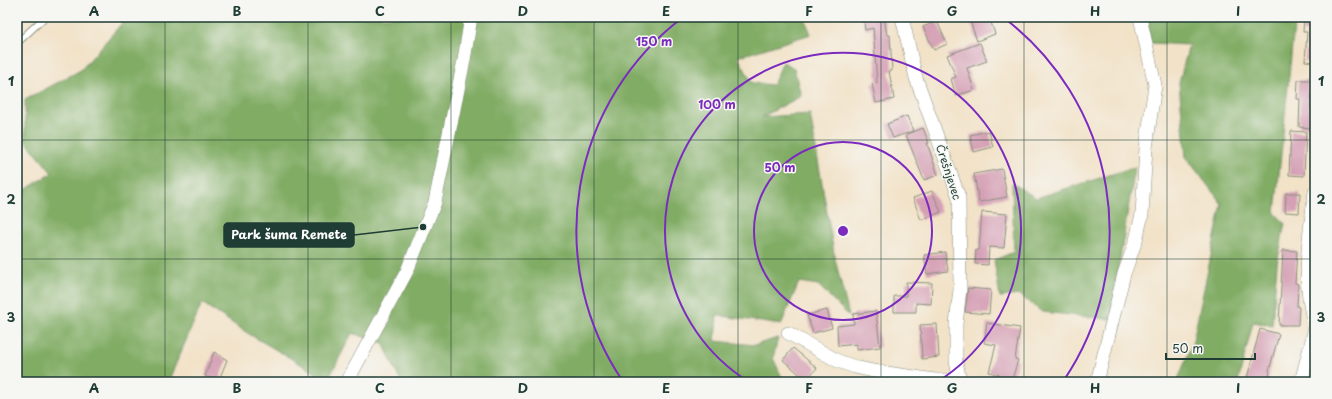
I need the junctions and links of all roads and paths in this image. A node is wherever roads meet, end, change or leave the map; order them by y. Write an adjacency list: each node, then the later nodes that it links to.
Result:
1 (45, 17): 5 (lane)
2 (471, 17): 10 (street)
3 (902, 17): 9 (street, Črešnjevec)
4 (1140, 17): 11 (street)
5 (17, 43)
6 (1315, 192): 7 (street)
7 (1315, 327): 12 (street)
8 (788, 333): 9 (street, Črešnjevec)
9 (960, 381)
10 (347, 382)
11 (1097, 382)
12 (1301, 382)

